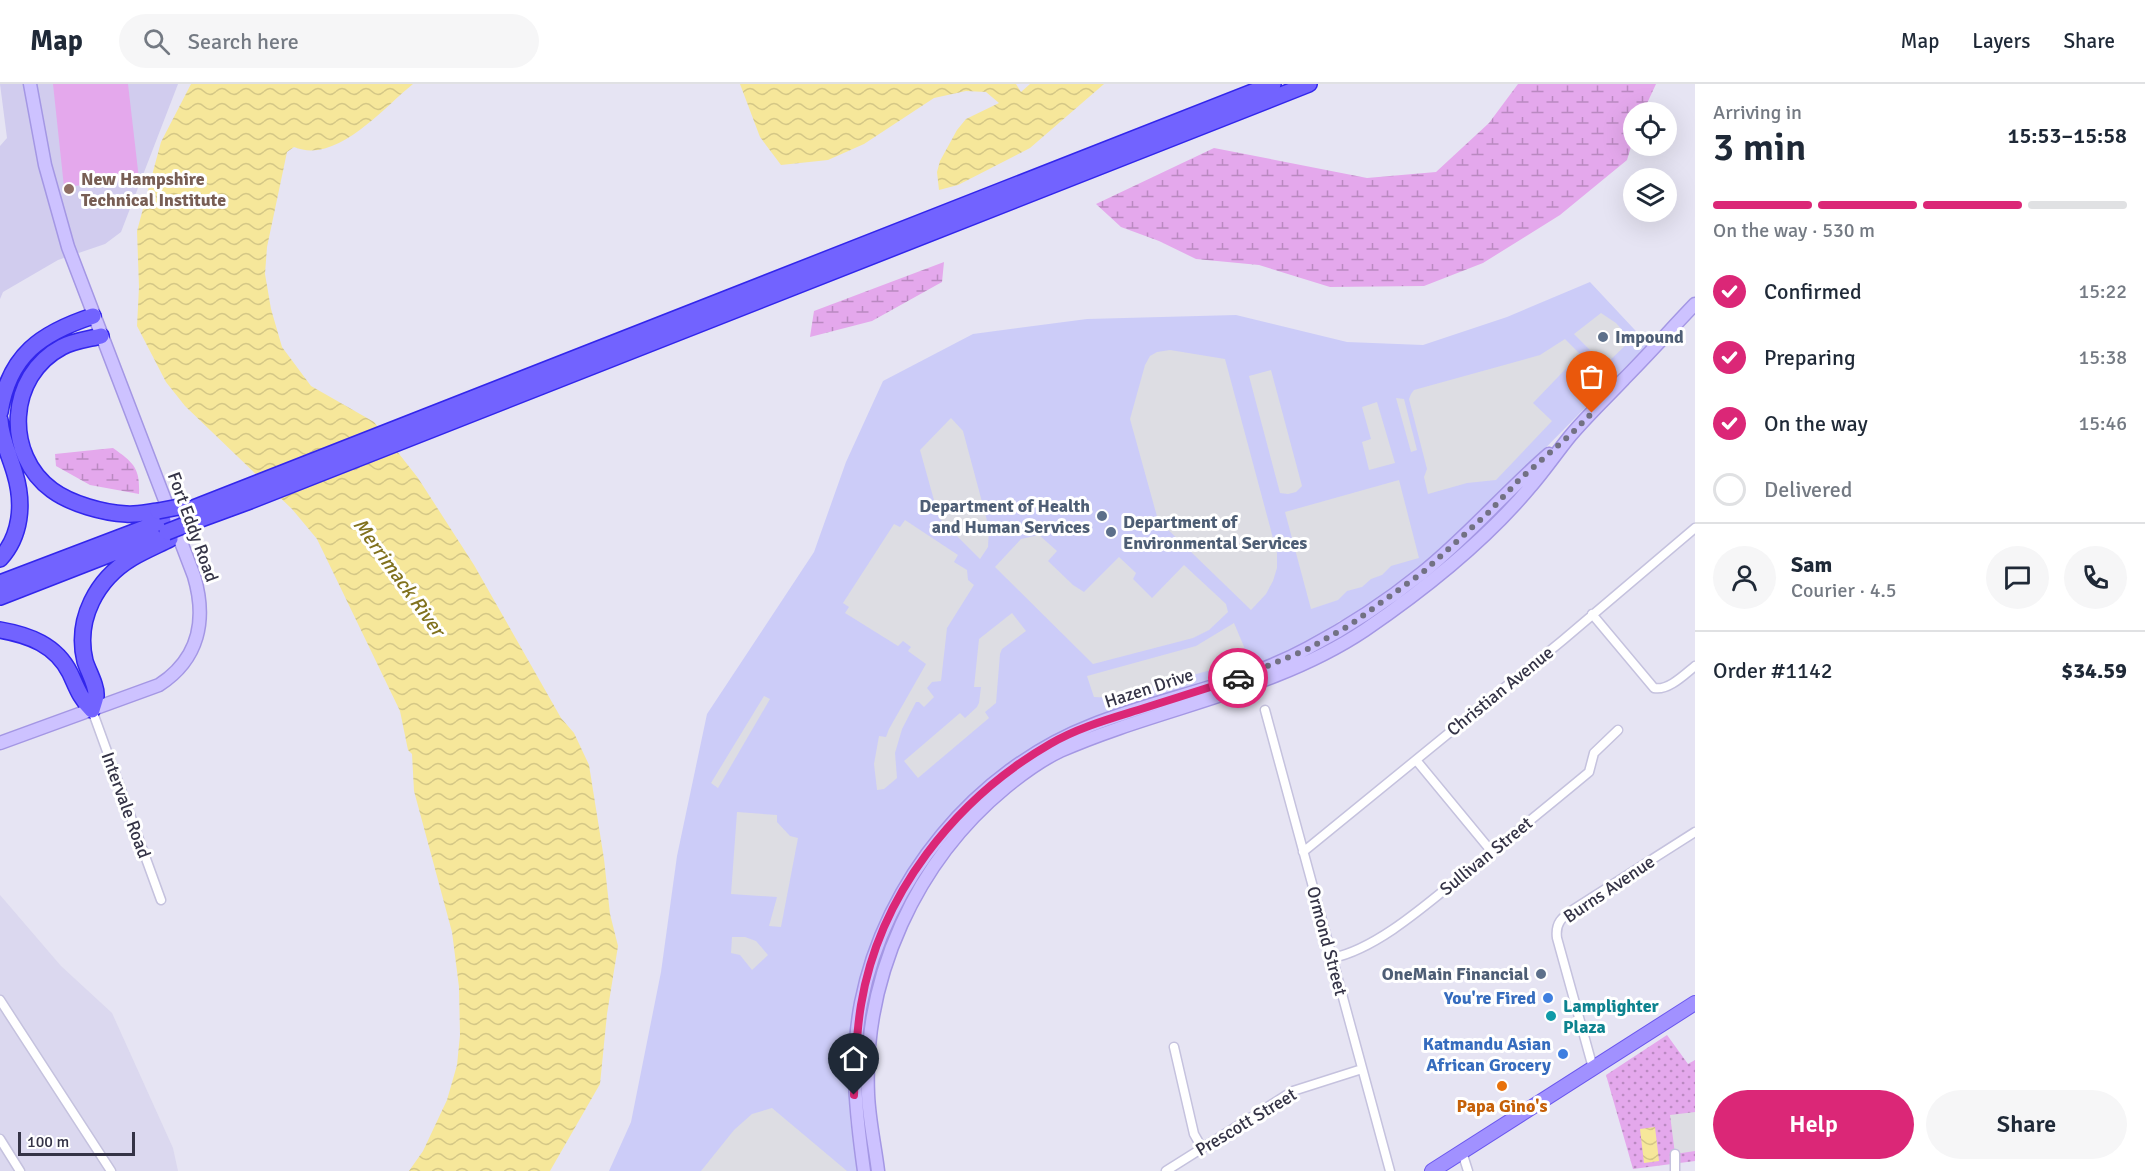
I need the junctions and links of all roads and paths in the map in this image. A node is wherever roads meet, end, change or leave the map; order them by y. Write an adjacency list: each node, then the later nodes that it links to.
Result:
1 (30, 84): 5 (street, Fort Eddy Road)
2 (1273, 84): 9 (highway)
3 (1309, 84): 9 (highway)
4 (1695, 304): 10 (street, Hazen Drive)
5 (93, 316): 6 (street, Fort Eddy Road); 7 (highway)
6 (101, 336): 11 (highway); 19 (street, Fort Eddy Road)
7 (0, 412)
8 (0, 420): 13 (highway)
9 (418, 427): 11 (highway)
10 (1570, 435): 40 (street, Hazen Drive); 41 (street, Hazen Drive)
11 (165, 526): 14 (highway); 15 (highway); 19 (highway)
12 (1695, 528): 16 (street, Christian Avenue)
13 (0, 559)
14 (0, 583)
15 (0, 597)
16 (1592, 614): 18 (street); 23 (street, Christian Avenue)
17 (0, 630): 19 (highway)
18 (1695, 666)
19 (92, 710): 22 (street, Fort Eddy Road); 27 (street, Intervale Road)
20 (1265, 710): 25 (street, Ormond Street)
21 (1618, 730): 26 (street, Sullivan Street)
22 (0, 743)
23 (1416, 759): 25 (street, Christian Avenue); 26 (street)
24 (1695, 832): 32 (street, Burns Avenue)
25 (1303, 852): 28 (street, Ormond Street)
26 (1492, 852): 28 (street, Sullivan Street)
27 (161, 900)
28 (1332, 958): 33 (street, Ormond Street)
29 (0, 1000): 39 (street)
30 (1695, 1003): 32 (main road)
31 (1174, 1047): 35 (street)
32 (1593, 1068): 36 (main road)
33 (1362, 1069): 35 (street, Prescott Street); 43 (street, Ormond Street)
34 (0, 1139): 38 (street)
35 (1202, 1148): 42 (street, Prescott Street)
36 (1462, 1152): 44 (main road); 45 (street)
37 (1675, 1154): 46 (street)
38 (20, 1171)
39 (111, 1171)
40 (864, 1171)
41 (878, 1171)
42 (1166, 1171)
43 (1390, 1171)
44 (1432, 1171)
45 (1467, 1171)
46 (1675, 1171)

